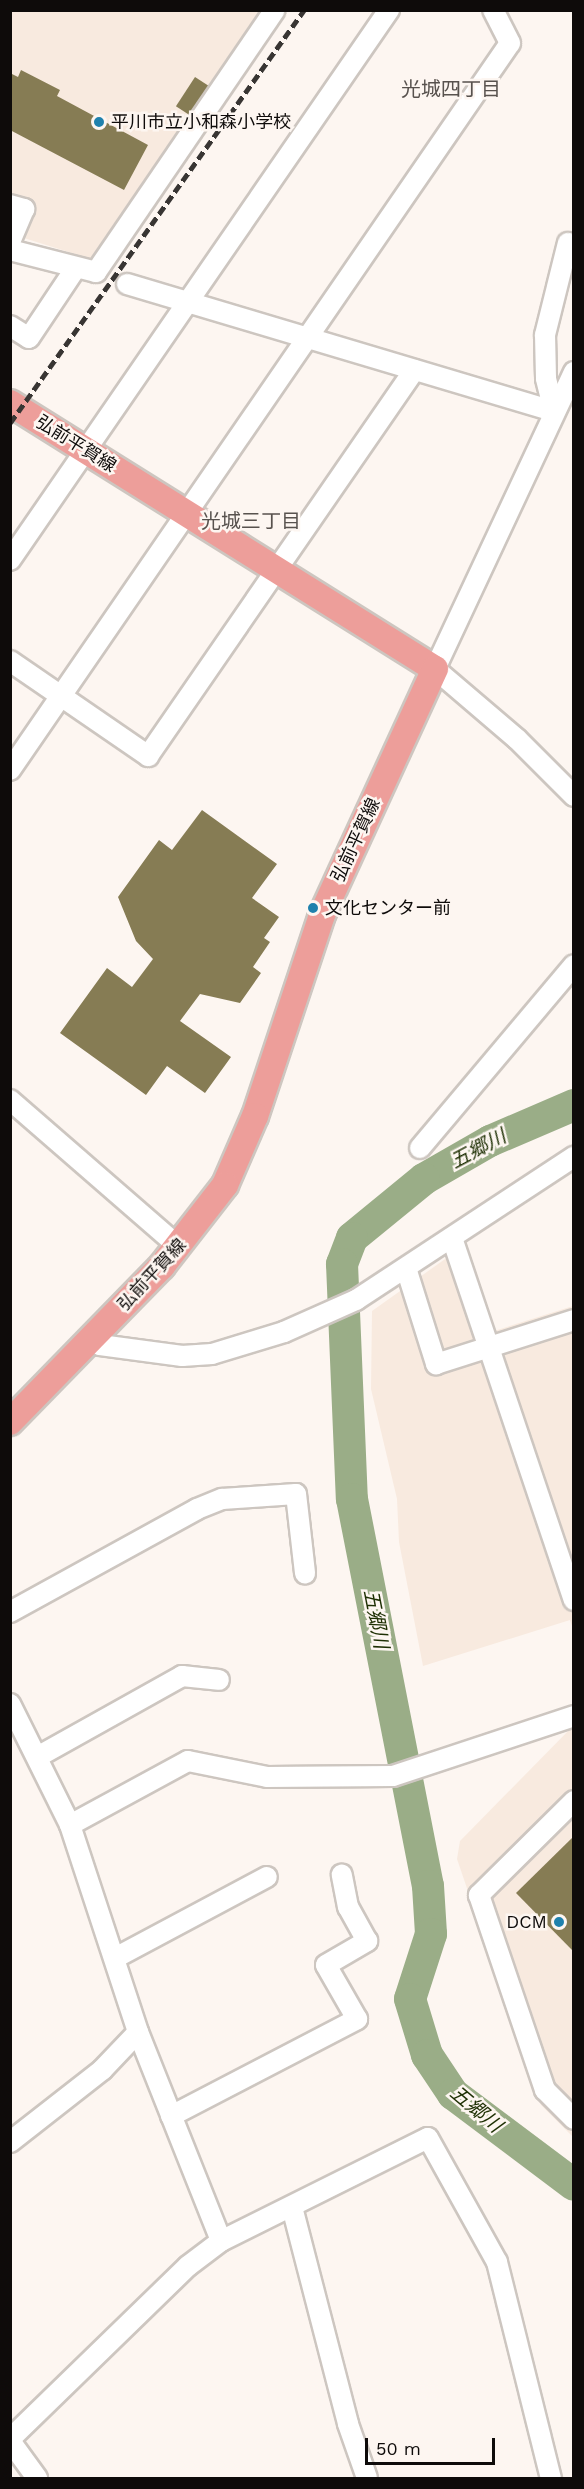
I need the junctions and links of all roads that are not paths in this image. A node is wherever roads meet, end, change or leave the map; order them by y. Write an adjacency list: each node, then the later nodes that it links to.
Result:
1 (275, 10): 8 (street)
2 (389, 10): 10 (street)
3 (493, 10): 12 (street)
4 (10, 206): 5 (street)
5 (10, 242)
6 (568, 243): 16 (street)
7 (10, 249): 8 (street)
8 (75, 268): 11 (street)
9 (127, 284): 10 (street)
10 (188, 302): 12 (street); 17 (street)
11 (10, 326)
12 (308, 338): 13 (street); 18 (street)
13 (414, 370): 16 (street); 20 (street)
14 (573, 372): 16 (street)
15 (10, 403): 17 (main road, 弘前平賀線)
16 (554, 411): 22 (street)
17 (86, 450): 18 (main road, 弘前平賀線); 19 (street)
18 (187, 513): 20 (main road, 弘前平賀線); 23 (street)
19 (10, 560)
20 (275, 568): 22 (main road, 弘前平賀線); 23 (street)
21 (10, 661): 23 (street)
22 (435, 669): 25 (street); 31 (main road, 弘前平賀線)
23 (61, 696): 24 (street)
24 (10, 770)
25 (573, 796)
26 (573, 965): 28 (street)
27 (10, 1100): 31 (street)
28 (420, 1148)
29 (573, 1157): 30 (street)
30 (452, 1238): 32 (street); 35 (street)
31 (179, 1247): 34 (main road, 弘前平賀線)
32 (406, 1268): 34 (street); 35 (street)
33 (573, 1320): 35 (street)
34 (92, 1339): 36 (main road, 弘前平賀線)
35 (489, 1346): 38 (street)
36 (10, 1422)
37 (305, 1573): 39 (street)
38 (573, 1600)
39 (10, 1612)
40 (219, 1680): 43 (street)
41 (10, 1704): 43 (street)
42 (573, 1716): 45 (street)
43 (39, 1756): 45 (street)
44 (573, 1801): 51 (street)
45 (70, 1826): 48 (street)
46 (342, 1875): 50 (street)
47 (267, 1877): 48 (street)
48 (115, 1958): 49 (street)
49 (138, 2032): 50 (street); 52 (street)
50 (171, 2116): 54 (street)
51 (573, 2119)
52 (14, 2132)
53 (292, 2207): 54 (street); 57 (street); 58 (street)
54 (221, 2241): 55 (street)
55 (10, 2440): 56 (street)
56 (37, 2478)
57 (367, 2478)
58 (551, 2478)

